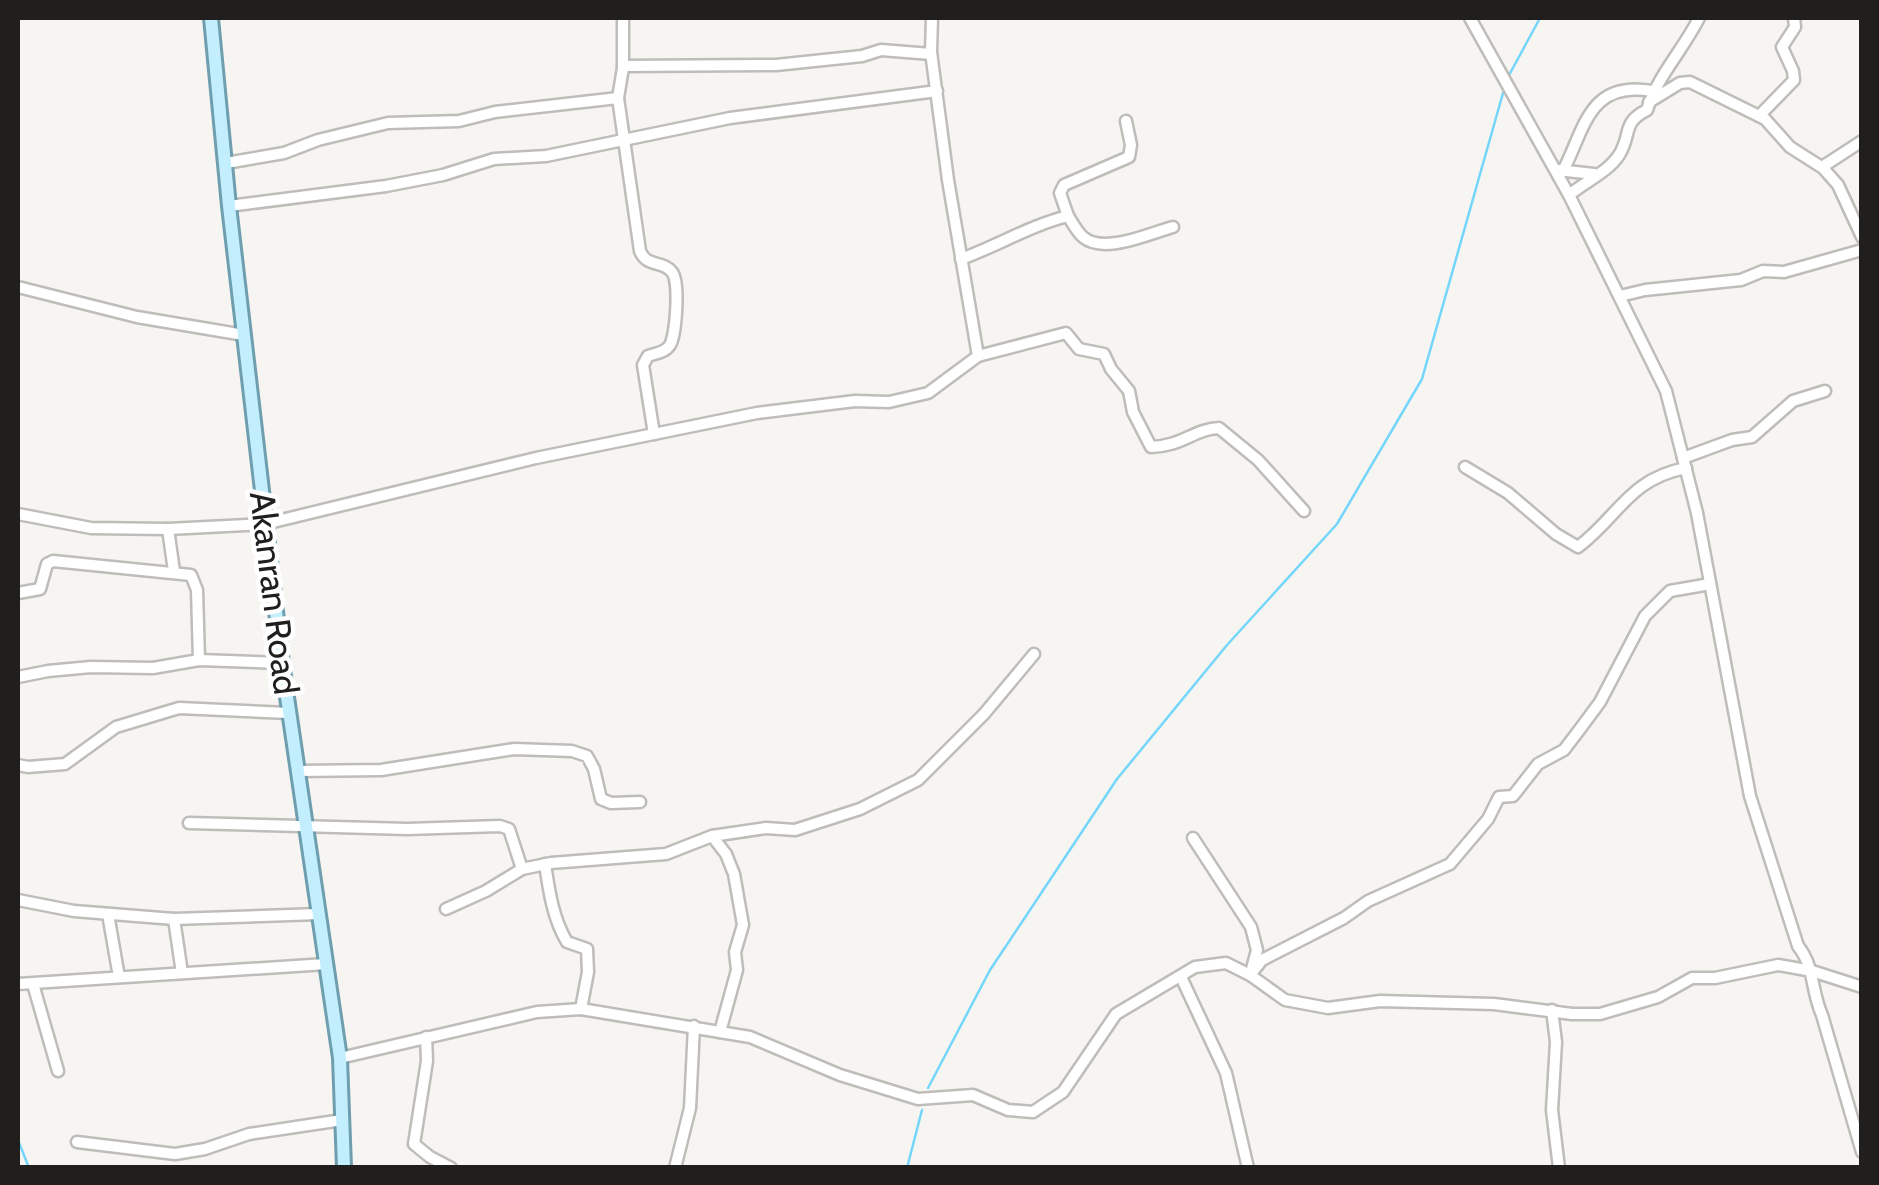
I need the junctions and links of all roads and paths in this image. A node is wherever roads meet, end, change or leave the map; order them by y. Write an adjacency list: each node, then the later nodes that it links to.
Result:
1 (211, 18): 16 (main road, Akanran Road)
2 (623, 18): 8 (street)
3 (932, 18): 7 (street)
4 (1470, 18): 18 (street)
5 (1698, 18): 10 (street)
6 (1794, 18): 12 (street)
7 (931, 54): 8 (street); 9 (street)
8 (623, 66): 11 (street)
9 (937, 92): 14 (street); 26 (street)
10 (1650, 96): 12 (street); 18 (street); 19 (street)
11 (618, 98): 14 (street); 16 (street)
12 (1759, 116): 17 (street)
13 (1126, 121): 22 (street)
14 (622, 140): 21 (street); 32 (street)
15 (1862, 140): 17 (street)
16 (226, 163): 21 (main road, Akanran Road)
17 (1822, 167): 24 (street)
18 (1559, 170): 19 (street); 20 (street)
19 (1598, 174): 20 (street)
20 (1570, 194): 28 (street)
21 (229, 206): 29 (main road, Akanran Road)
22 (1068, 216): 23 (street); 26 (street)
23 (1172, 226)
24 (1862, 236)
25 (1862, 250): 28 (street)
26 (962, 259): 30 (street)
27 (18, 287): 29 (street)
28 (1620, 296): 33 (street)
29 (244, 335): 37 (main road, Akanran Road)
30 (978, 356): 32 (street); 35 (street)
31 (1826, 391): 33 (street)
32 (654, 434): 37 (street)
33 (1684, 463): 34 (street); 40 (street)
34 (1465, 468)
35 (1304, 512)
36 (18, 514): 38 (street)
37 (265, 524): 38 (street); 44 (main road, Akanran Road)
38 (168, 529): 39 (street)
39 (174, 571): 41 (street); 43 (street)
40 (1710, 584): 61 (street); 66 (street)
41 (18, 593)
42 (1034, 654): 52 (street)
43 (198, 660): 44 (street); 45 (street)
44 (282, 663): 46 (main road, Akanran Road)
45 (18, 678)
46 (289, 714): 47 (street); 48 (main road, Akanran Road)
47 (18, 765)
48 (298, 771): 49 (street); 51 (main road, Akanran Road)
49 (640, 802)
50 (189, 823): 51 (street)
51 (306, 828): 55 (street); 59 (main road, Akanran Road)
52 (712, 836): 54 (street); 75 (street)
53 (1193, 838): 66 (street)
54 (545, 864): 55 (street); 72 (street)
55 (522, 869): 57 (street)
56 (18, 900): 58 (street)
57 (446, 909)
58 (108, 914): 60 (street); 67 (street)
59 (319, 914): 60 (street); 62 (main road, Akanran Road)
60 (174, 918): 64 (street)
61 (1798, 946): 63 (street); 65 (street)
62 (326, 964): 64 (street); 77 (main road, Akanran Road)
63 (1778, 965): 65 (street); 73 (street)
64 (182, 972): 67 (street)
65 (1812, 972): 71 (street); 81 (street)
66 (1250, 974): 68 (street); 73 (street)
67 (119, 977): 70 (street)
68 (1181, 978): 75 (street); 85 (street)
69 (18, 984): 70 (street)
70 (33, 984): 78 (street)
71 (1862, 987)
72 (581, 1009): 74 (street); 76 (street)
73 (1552, 1010): 86 (street)
74 (694, 1026): 75 (street); 84 (street)
75 (720, 1032)
76 (426, 1037): 77 (street); 83 (street)
77 (340, 1058): 79 (main road, Akanran Road)
78 (58, 1071)
79 (342, 1120): 80 (street); 82 (main road, Akanran Road)
80 (76, 1142)
81 (1862, 1152)
82 (344, 1168)
83 (451, 1168)
84 (675, 1168)
85 (1248, 1168)
86 (1558, 1168)

